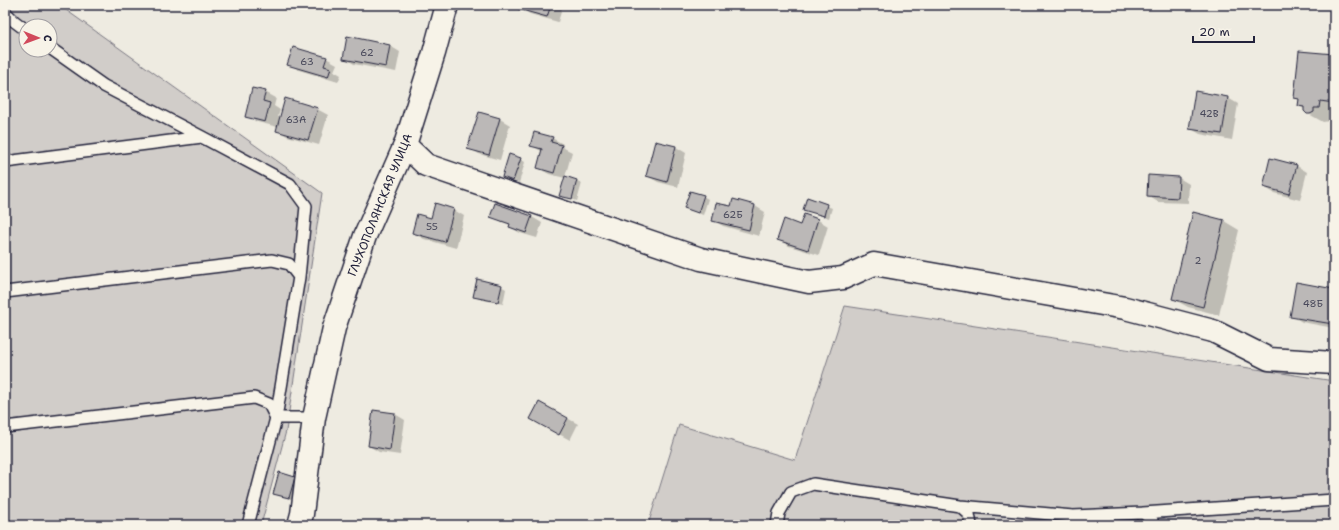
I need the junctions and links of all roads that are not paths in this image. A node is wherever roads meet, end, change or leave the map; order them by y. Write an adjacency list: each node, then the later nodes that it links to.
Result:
1 (447, 5): 6 (street, ГЛУХОПОЛЯНСКАЯ УЛИЦА)
2 (5, 12): 3 (lane)
3 (10, 22)
4 (58, 54): 5 (lane)
5 (202, 137): 7 (lane); 8 (lane)
6 (405, 146): 10 (street); 12 (street, ГЛУХОПОЛЯНСКАЯ УЛИЦА)
7 (5, 162)
8 (299, 277): 9 (lane); 11 (lane)
9 (5, 292)
10 (1334, 363)
11 (276, 418): 12 (lane); 13 (lane); 17 (lane)
12 (314, 418): 18 (street, ГЛУХОПОЛЯНСКАЯ УЛИЦА)
13 (5, 427)
14 (1334, 500): 16 (lane)
15 (960, 506): 16 (lane); 19 (lane); 20 (lane)
16 (1143, 513): 21 (lane)
17 (248, 525)
18 (299, 525)
19 (777, 525)
20 (971, 525)
21 (1152, 525)

